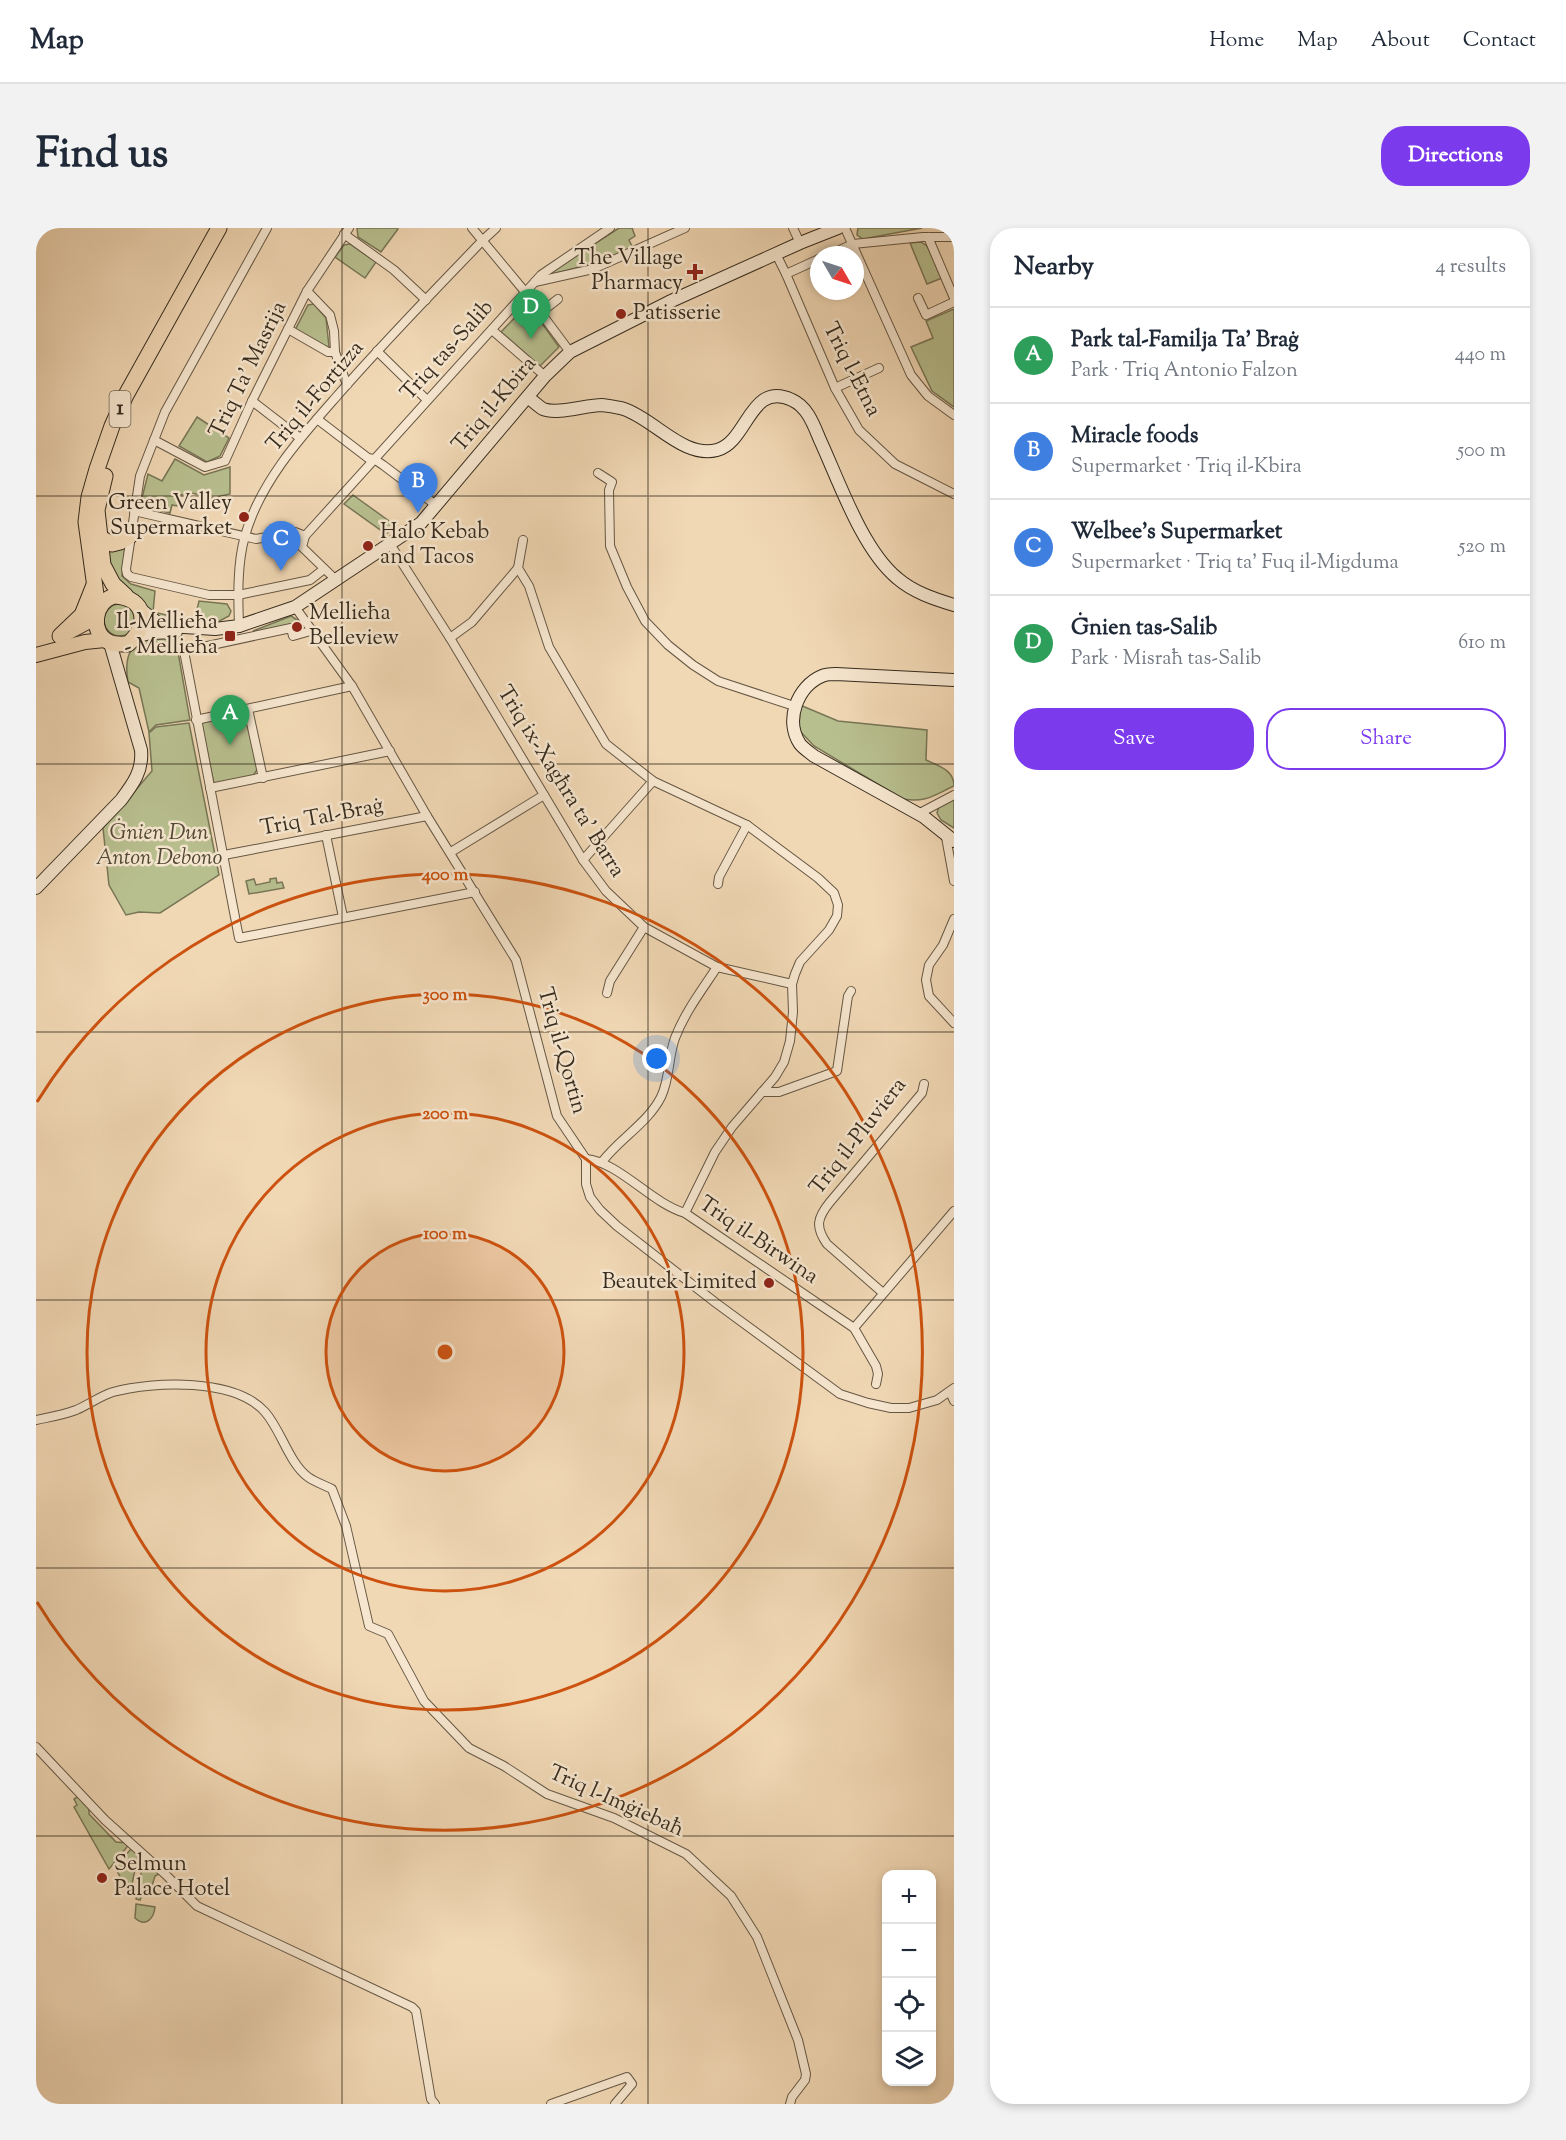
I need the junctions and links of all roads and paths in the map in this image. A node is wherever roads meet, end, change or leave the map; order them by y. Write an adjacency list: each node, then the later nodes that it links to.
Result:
1 (219, 228): 59 (highway, 1)
2 (230, 228): 50 (highway, 1)
3 (267, 228): 44 (street)
4 (472, 228): 14 (street)
5 (496, 228): 14 (street, Triq il-Fortizza)
6 (610, 228): 21 (street, Triq tas-Salib)
7 (685, 228): 21 (street)
8 (793, 228): 15 (street)
9 (838, 228): 15 (street, Triq il-Kbira)
10 (845, 228): 16 (street)
11 (347, 231): 22 (street, Triq Ta' Masrija); 26 (street)
12 (926, 234): 13 (street); 16 (street); 27 (street)
13 (954, 237)
14 (483, 240): 23 (street); 26 (street, Triq il-Fortizza)
15 (800, 243): 18 (street, Triq il-Kbira)
16 (853, 244): 17 (street); 41 (street)
17 (849, 246)
18 (776, 254): 20 (street, Triq l-Etna); 33 (street, Triq il-Kbira)
19 (810, 263): 20 (street)
20 (786, 273): 37 (street, Triq l-Etna)
21 (535, 282): 23 (street, Triq tas-Salib)
22 (307, 291): 29 (street, Triq Ta' Masrija); 32 (street)
23 (526, 292): 28 (street); 30 (street, Triq tas-Salib)
24 (918, 298): 27 (street)
25 (558, 299): 28 (street)
26 (426, 300): 31 (street, Triq il-Fortizza)
27 (954, 300)
28 (540, 313): 33 (street)
29 (288, 330): 32 (street); 40 (street, Triq Ta' Masrija)
30 (492, 330): 35 (street); 39 (street, Triq tas-Salib)
31 (377, 351): 36 (street, Triq il-Fortizza); 39 (street)
32 (335, 352): 36 (street)
33 (570, 352): 35 (street, Triq il-Kbira)
34 (879, 368): 37 (street)
35 (545, 376): 38 (street, Triq il-Kbira)
36 (347, 385): 42 (street, Triq il-Fortizza)
37 (835, 388): 47 (street, Triq l-Etna)
38 (529, 398): 48 (street, Triq il-Kbira); 62 (street)
39 (427, 400): 45 (street, Triq tas-Salib)
40 (252, 401): 43 (street); 44 (street, Triq Ta' Masrija)
41 (954, 415)
42 (317, 419): 43 (street, Triq il-Fortizza); 45 (street)
43 (300, 438): 53 (street, Triq il-Fortizza)
44 (154, 440): 49 (street)
45 (374, 459): 48 (street); 52 (street, Triq tas-Salib)
46 (598, 473): 77 (street)
47 (954, 494)
48 (437, 506): 55 (street, Triq il-Kbira)
49 (134, 511): 51 (street); 53 (street)
50 (98, 534): 51 (highway); 61 (highway, 1)
51 (130, 536): 60 (street)
52 (305, 536): 53 (street); 57 (street)
53 (244, 537): 60 (street, Triq il-Fortizza)
54 (523, 540): 56 (street)
55 (390, 544): 58 (street, Triq il-Kbira); 69 (street, Triq ix-Xagħra ta' Barra)
56 (518, 568): 69 (street); 82 (street)
57 (324, 569): 58 (street); 60 (street)
58 (336, 580): 63 (street, Triq il-Kbira)
59 (94, 584): 65 (highway, 1); 68 (highway)
60 (238, 595): 66 (street, Triq il-Fortizza)
61 (126, 596): 64 (highway, 1); 65 (highway)
62 (954, 605)
63 (295, 607): 66 (street, Triq il-Kbira); 67 (street, Triq il-Qortin)
64 (140, 609): 66 (street, Triq il-Kbira); 70 (highway)
65 (97, 613): 68 (main road); 71 (highway, 1)
66 (239, 626): 70 (street, Triq il-Kbira)
67 (314, 630): 76 (street, Triq il-Qortin); 79 (street)
68 (60, 636): 72 (main road)
69 (450, 638): 84 (street, Triq ix-Xagħra ta' Barra)
70 (133, 640): 71 (highway); 75 (street)
71 (107, 642): 73 (main road); 75 (street)
72 (36, 647)
73 (36, 655)
74 (954, 680): 77 (street)
75 (122, 684): 96 (street)
76 (352, 686): 78 (street); 80 (street, Triq il-Qortin)
77 (794, 706): 86 (street)
78 (249, 710): 79 (street); 81 (street)
79 (196, 720): 83 (street)
80 (390, 751): 81 (street); 87 (street, Triq il-Qortin)
81 (263, 778): 83 (street)
82 (653, 781): 88 (street); 93 (street)
83 (210, 788): 92 (street)
84 (544, 795): 91 (street); 93 (street, Triq ix-Xagħra ta' Barra)
85 (954, 795): 86 (street)
86 (918, 814): 90 (street)
87 (427, 816): 89 (street, Triq Tal-Braġ); 91 (street, Triq il-Qortin)
88 (747, 825): 95 (street); 102 (street)
89 (326, 835): 92 (street, Triq Tal-Braġ); 98 (street)
90 (950, 839): 94 (street)
91 (451, 852): 97 (street, Triq il-Qortin)
92 (224, 855): 98 (street)
93 (583, 860): 100 (street, Triq ix-Xagħra ta' Barra)
94 (954, 881)
95 (718, 884)
96 (36, 888)
97 (474, 892): 98 (street); 109 (street, Triq il-Qortin)
98 (343, 917)
99 (954, 919): 105 (street)
100 (644, 927): 101 (street, Triq ix-Xagħra ta' Barra); 104 (street)
101 (717, 967): 102 (street, Triq ix-Xagħra ta' Barra); 108 (street)
102 (792, 984): 107 (street)
103 (851, 991): 107 (street)
104 (607, 993)
105 (954, 1023)
106 (924, 1084): 113 (street, Triq il-Pluviera)
107 (762, 1092): 112 (street)
108 (616, 1144): 109 (street); 110 (street)
109 (586, 1159): 110 (street, Triq il-Birwina); 116 (street)
110 (602, 1162): 112 (street, Triq il-Birwina)
111 (954, 1211): 113 (street)
112 (685, 1213): 114 (street, Triq il-Birwina)
113 (883, 1293): 114 (street)
114 (854, 1328): 115 (street, Triq il-Birwina)
115 (876, 1384)
116 (952, 1390): 117 (street)
117 (954, 1401)
118 (36, 1420): 123 (street, Triq l-Imġiebaħ)
119 (36, 1747): 120 (street)
120 (435, 2104)
121 (551, 2104): 122 (street)
122 (615, 2104)
123 (790, 2104)

